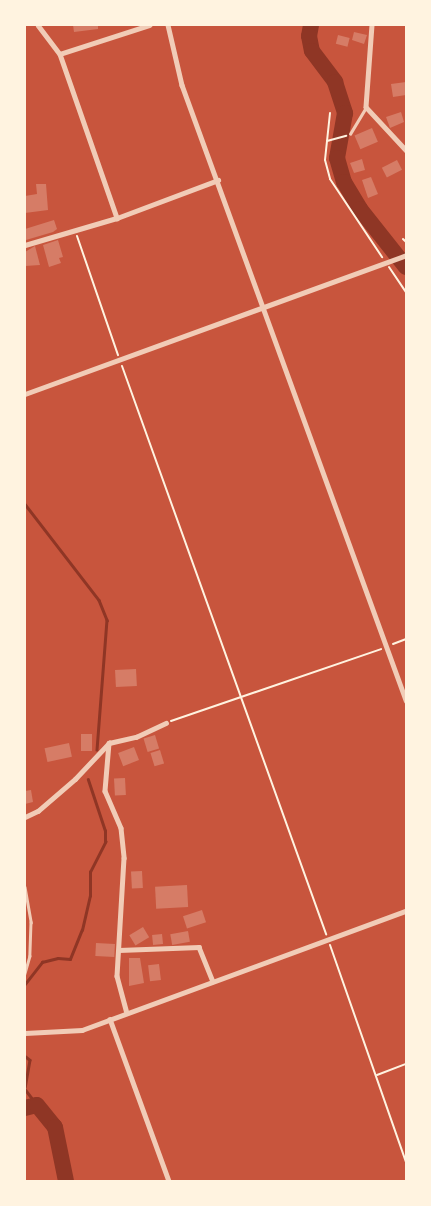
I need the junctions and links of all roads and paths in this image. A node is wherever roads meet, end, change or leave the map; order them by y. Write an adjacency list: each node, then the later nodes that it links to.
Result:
1 (38, 25): 5 (street)
2 (149, 25): 5 (street)
3 (168, 25): 11 (street)
4 (372, 25): 6 (street)
5 (60, 54): 12 (street)
6 (366, 107): 8 (lane); 10 (street)
7 (330, 113): 9 (path)
8 (350, 134): 9 (path)
9 (327, 141): 18 (path)
10 (406, 150)
11 (218, 180): 12 (street); 20 (street)
12 (117, 218): 13 (street)
13 (75, 229): 16 (street); 21 (path)
14 (403, 239): 15 (path)
15 (406, 242)
16 (25, 245)
17 (406, 255): 18 (street)
18 (388, 261): 19 (path); 20 (street)
19 (406, 292)
20 (263, 307): 21 (street); 24 (street)
21 (120, 359): 22 (street); 25 (path)
22 (25, 394)
23 (406, 639): 24 (path)
24 (387, 647): 25 (path); 26 (street)
25 (241, 697): 27 (path); 32 (path)
26 (406, 700)
27 (166, 723): 28 (street)
28 (109, 743): 29 (street); 33 (street)
29 (25, 816)
30 (25, 887): 34 (lane)
31 (406, 911): 32 (street)
32 (328, 939): 35 (street); 40 (path)
33 (118, 950): 35 (street); 36 (street)
34 (25, 974)
35 (213, 982): 36 (street)
36 (127, 1013): 37 (street)
37 (110, 1019): 38 (street); 42 (street)
38 (25, 1033)
39 (406, 1064): 40 (path)
40 (377, 1075): 41 (path)
41 (406, 1162)
42 (168, 1181)

